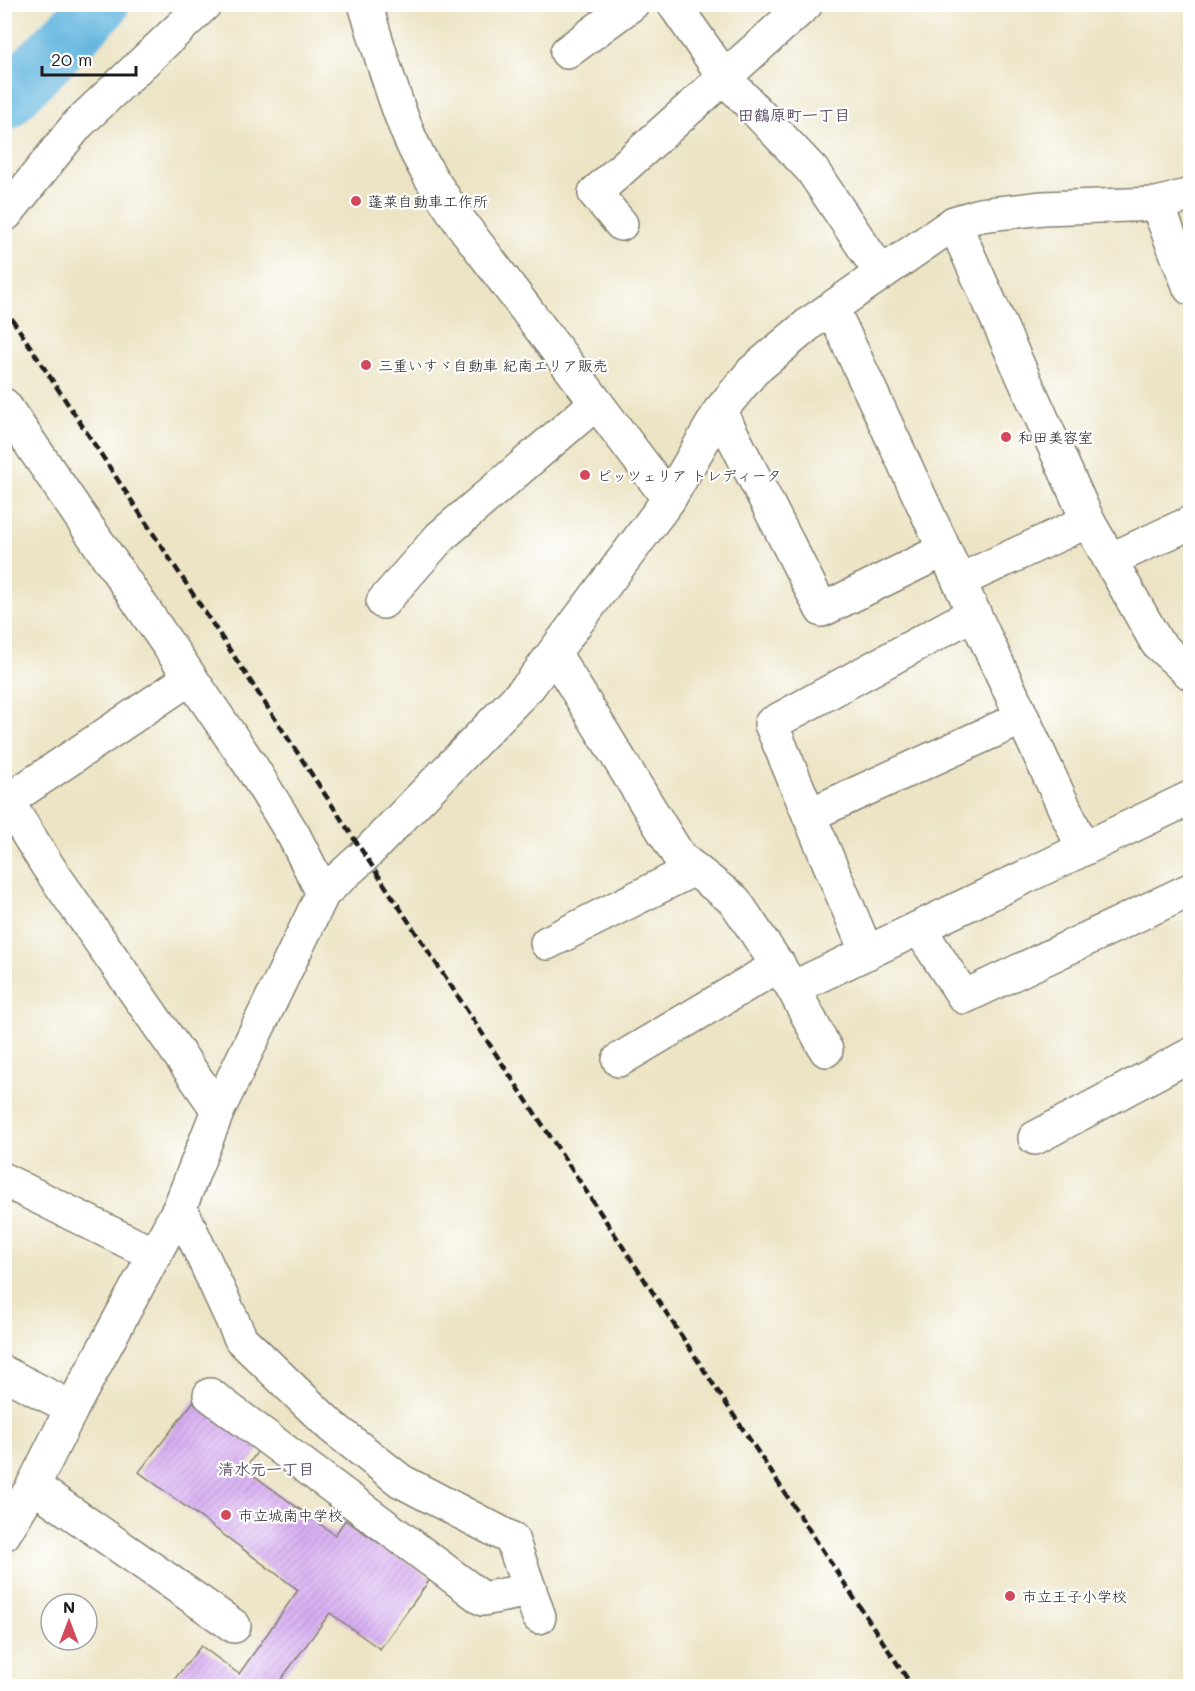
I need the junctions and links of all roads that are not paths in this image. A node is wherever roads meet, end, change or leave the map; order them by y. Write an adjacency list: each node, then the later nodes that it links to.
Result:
1 (205, 4): 10 (street)
2 (366, 4): 16 (street)
3 (632, 4): 6 (street)
4 (674, 4): 7 (street)
5 (806, 4): 7 (street)
6 (567, 52)
7 (725, 78): 12 (street); 13 (street)
8 (1191, 195): 9 (street)
9 (1157, 204): 11 (street); 14 (street)
10 (6, 214)
11 (954, 223): 13 (street); 20 (street)
12 (621, 224)
13 (881, 273): 15 (street)
14 (1191, 288)
15 (832, 308): 18 (street); 22 (street)
16 (596, 403): 19 (street); 25 (street)
17 (4, 405): 29 (street)
18 (720, 411): 19 (street); 22 (street)
19 (669, 499): 27 (street)
20 (1088, 521): 23 (street); 24 (street)
21 (1191, 523): 23 (street)
22 (944, 549): 24 (street)
23 (1110, 560): 28 (street)
24 (959, 581): 26 (street)
25 (383, 602)
26 (974, 614): 30 (street); 32 (street)
27 (554, 653): 34 (street); 36 (street)
28 (1191, 673)
29 (190, 678): 36 (street); 44 (street)
30 (1022, 718): 32 (street); 33 (street)
31 (1191, 798): 33 (street)
32 (809, 815): 39 (street)
33 (1083, 849): 37 (street)
34 (694, 869): 38 (street); 40 (street)
35 (1191, 890): 37 (street)
36 (323, 893): 44 (street)
37 (919, 928): 39 (street)
38 (547, 943)
39 (867, 952): 40 (street)
40 (786, 976): 41 (street); 43 (street)
41 (826, 1050)
42 (1191, 1055): 45 (street)
43 (619, 1060)
44 (218, 1110): 47 (street)
45 (1035, 1138)
46 (4, 1180): 48 (street)
47 (180, 1207): 48 (street); 50 (street)
48 (155, 1255): 51 (street)
49 (4, 1373): 51 (street)
50 (210, 1395)
51 (72, 1408): 52 (street)
52 (33, 1486): 53 (street); 54 (street)
53 (7, 1522)
54 (234, 1626)

